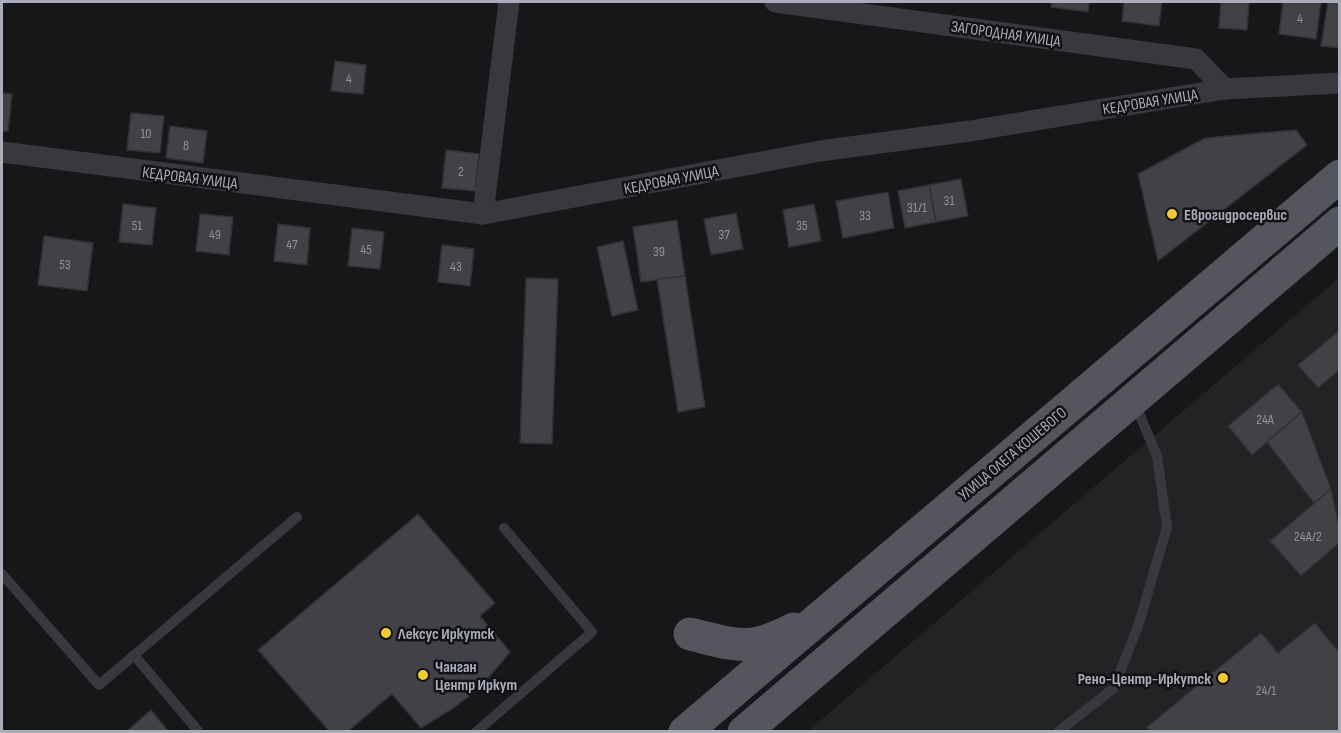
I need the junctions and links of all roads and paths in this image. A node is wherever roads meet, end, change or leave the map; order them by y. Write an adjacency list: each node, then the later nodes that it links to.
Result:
1 (509, 2): 7 (street)
2 (775, 2): 4 (street, ЗАГОРОДНАЯ УЛИЦА)
3 (1340, 83): 4 (street, КЕДРОВАЯ УЛИЦА)
4 (1225, 88): 7 (street, КЕДРОВАЯ УЛИЦА)
5 (2, 152): 7 (street, КЕДРОВАЯ УЛИЦА)
6 (1340, 176): 13 (main road, УЛИЦА ОЛЕГА КОШЕВОГО)
7 (483, 214)
8 (1340, 223): 9 (main road)
9 (1133, 400): 19 (main road); 20 (lane)
10 (297, 517): 15 (lane)
11 (504, 528): 17 (lane)
12 (2, 574): 15 (lane)
13 (834, 605): 14 (main road); 18 (main road, УЛИЦА ОЛЕГА КОШЕВОГО)
14 (690, 634)
15 (134, 655): 16 (lane)
16 (199, 732)
17 (476, 732)
18 (685, 732)
19 (744, 732)
20 (1058, 732)

